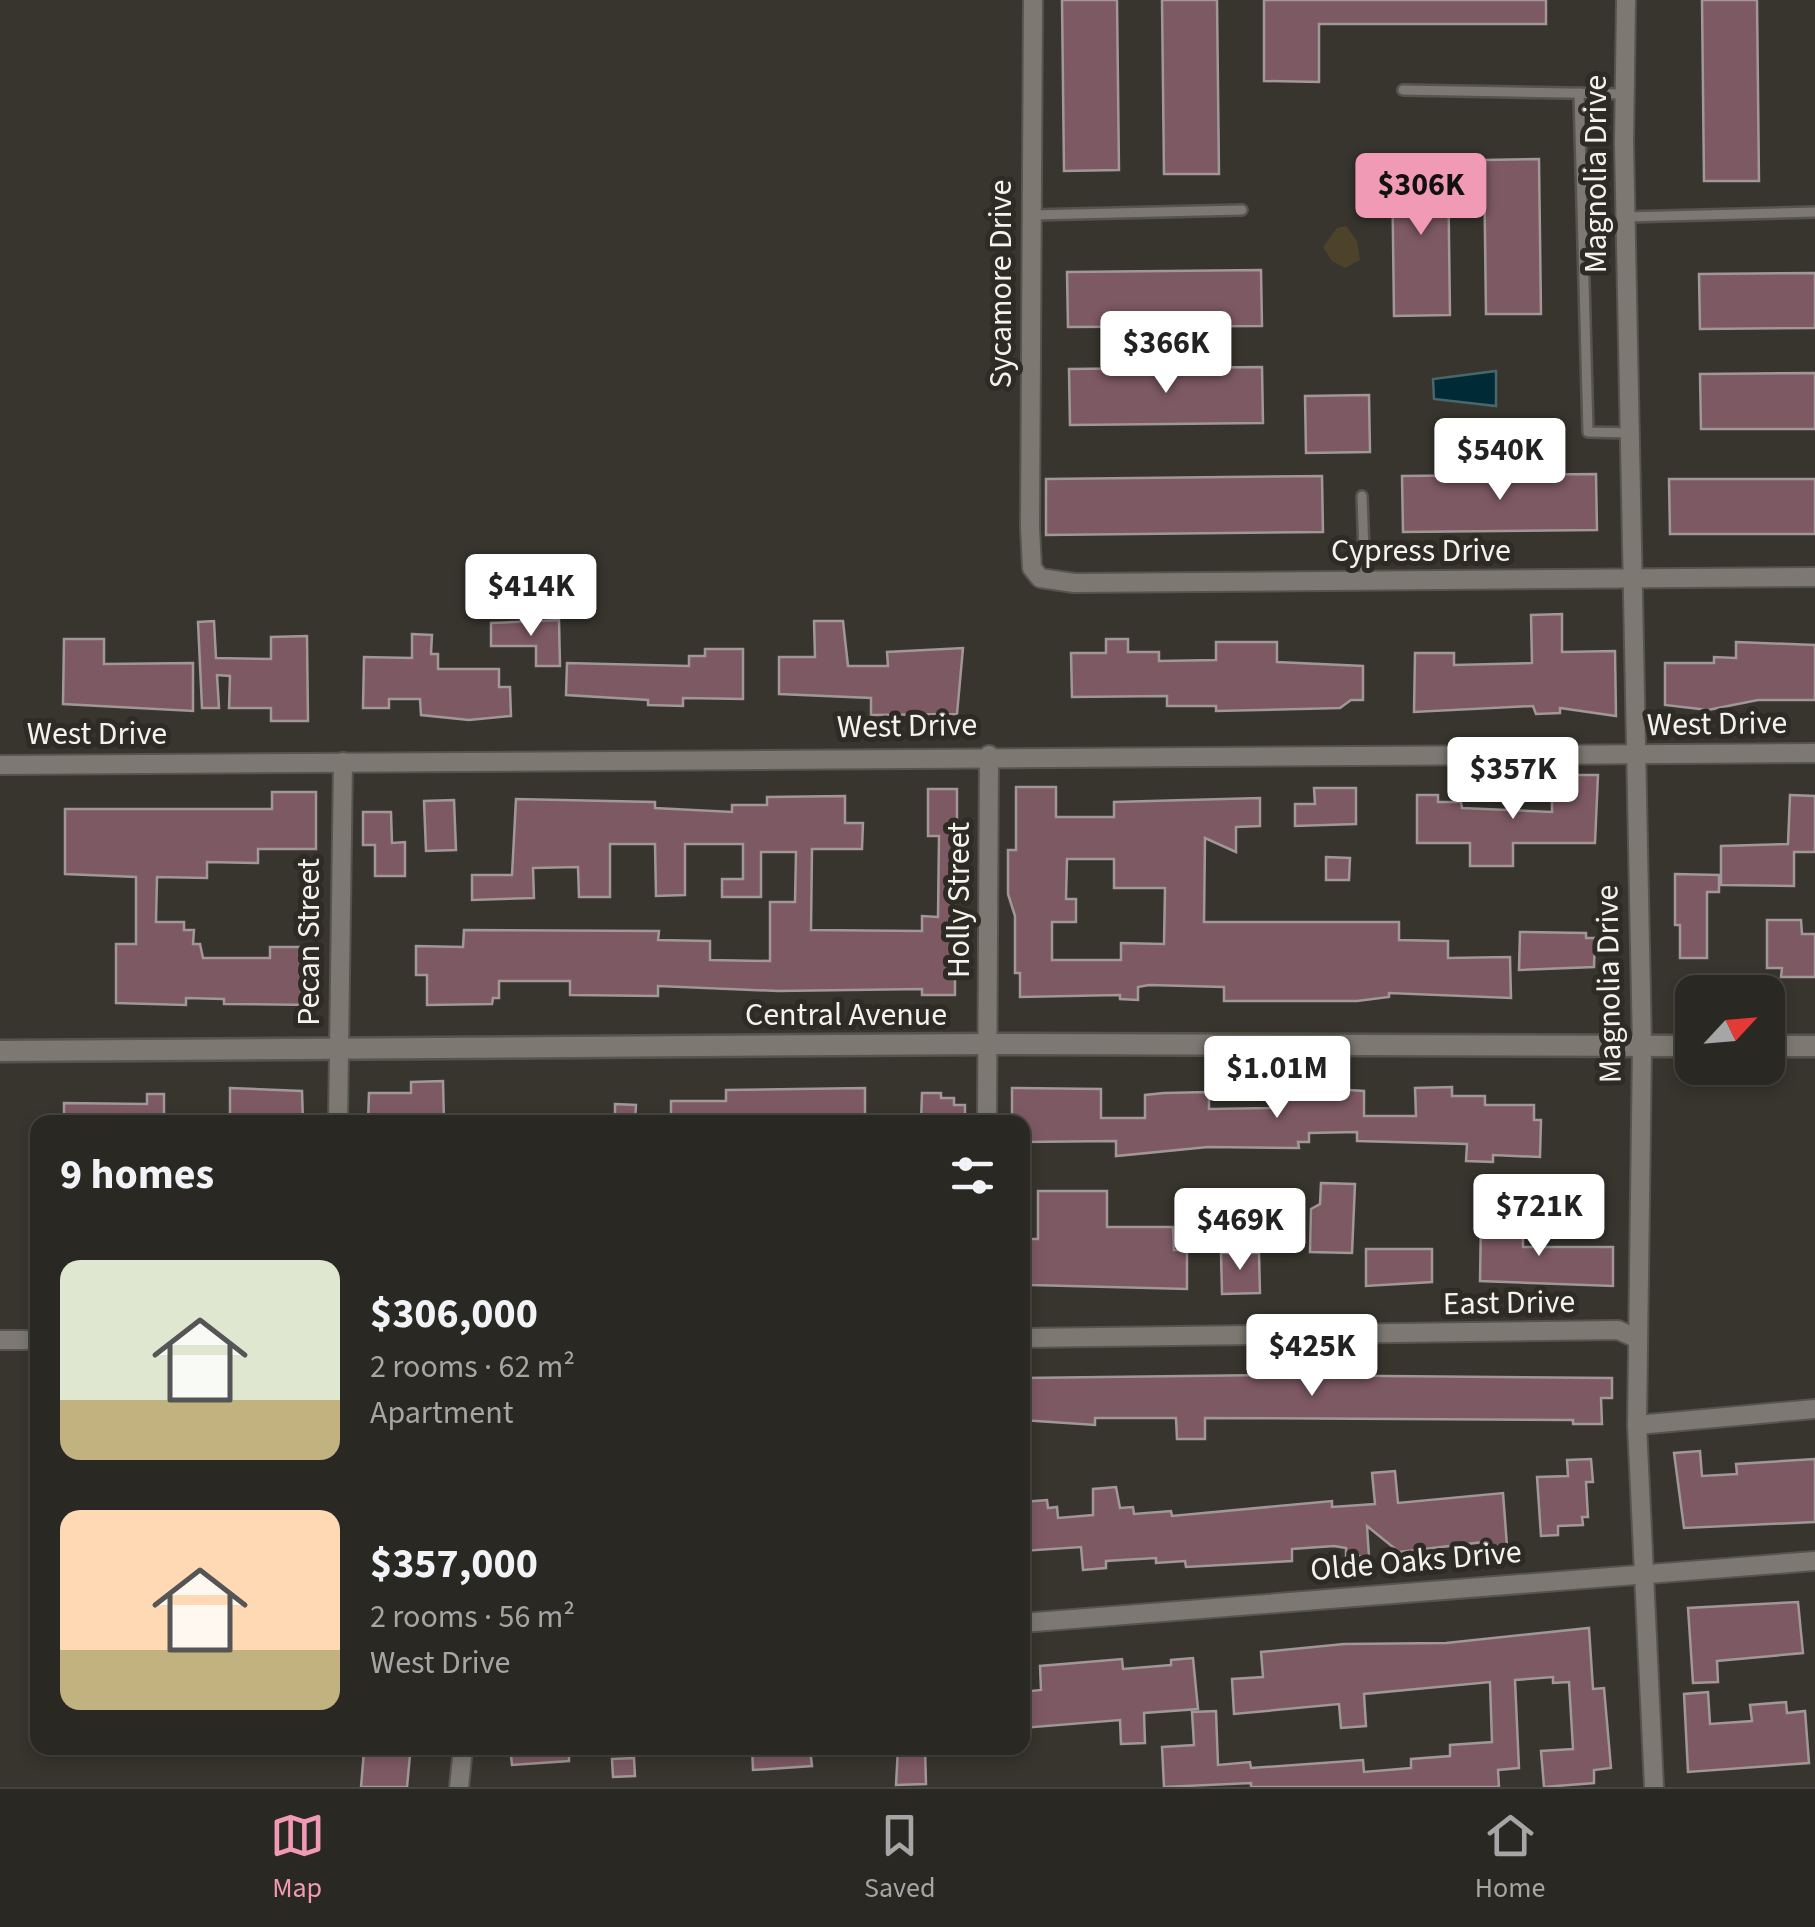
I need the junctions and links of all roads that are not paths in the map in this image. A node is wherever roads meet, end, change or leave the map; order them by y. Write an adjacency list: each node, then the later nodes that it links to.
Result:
1 (1033, 0): 8 (street, Sycamore Drive)
2 (1626, 0): 5 (street, Magnolia Drive)
3 (1403, 90): 4 (lane)
4 (1579, 93): 5 (lane); 10 (lane)
5 (1625, 94): 9 (street, Magnolia Drive)
6 (1242, 210): 8 (lane)
7 (1815, 212): 9 (lane)
8 (1032, 215): 12 (street, Sycamore Drive)
9 (1625, 217): 10 (street, Magnolia Drive)
10 (1631, 433): 14 (street, Magnolia Drive)
11 (1362, 496): 15 (lane)
12 (1032, 568): 15 (street, Cypress Drive)
13 (1815, 578): 14 (street, Cypress Drive)
14 (1634, 580): 15 (street, Cypress Drive); 18 (street, Magnolia Drive)
15 (1365, 581)
16 (1815, 753): 18 (street, West Drive)
17 (989, 755): 18 (street, West Drive); 19 (street, West Drive); 21 (street, Holly Street)
18 (1636, 756): 25 (street, Magnolia Drive)
19 (344, 762): 20 (street, West Drive); 26 (street, Pecan Street)
20 (0, 765)
21 (988, 1044): 25 (street, Central Avenue); 26 (street, Central Avenue); 29 (street, Holly Street)
22 (1675, 1046): 25 (street, Central Avenue)
23 (1785, 1046): 24 (street)
24 (1815, 1046)
25 (1642, 1047): 31 (street, Magnolia Drive)
26 (338, 1048): 27 (street, Central Avenue); 28 (street, Pecan Street)
27 (0, 1050)
28 (338, 1115)
29 (987, 1115)
30 (1030, 1338): 31 (street, East Drive)
31 (1636, 1338): 35 (street, Magnolia Drive)
32 (0, 1340): 33 (street)
33 (30, 1340)
34 (1815, 1409): 35 (street)
35 (1636, 1426): 37 (street, Magnolia Drive)
36 (1815, 1562): 37 (street, Olde Oaks Drive)
37 (1642, 1572): 38 (street, Olde Oaks Drive); 41 (street, Magnolia Drive)
38 (1030, 1621)
39 (462, 1755): 40 (street)
40 (459, 1787)
41 (1654, 1787)

